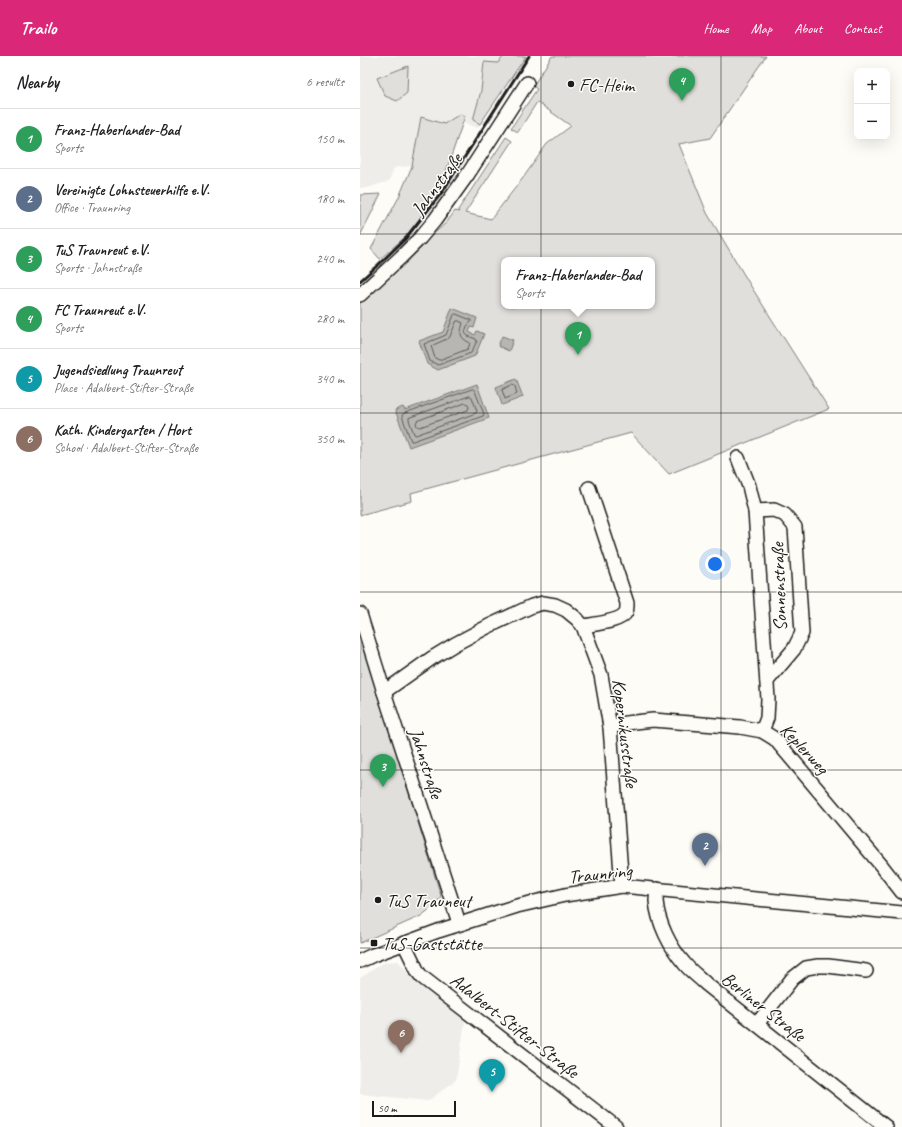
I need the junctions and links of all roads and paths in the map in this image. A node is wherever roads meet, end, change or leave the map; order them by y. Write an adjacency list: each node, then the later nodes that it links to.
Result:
1 (527, 83): 2 (street, Jahnstraße)
2 (360, 295)
3 (738, 458): 5 (street, Sonnenstraße)
4 (589, 488): 7 (street)
5 (755, 511): 8 (street, Sonnenstraße); 8 (street, Sonnenstraße)
6 (360, 614): 9 (street, Jahnstraße)
7 (583, 626): 9 (street, Kopernikusstraße); 10 (street, Kopernikusstraße)
8 (767, 681): 11 (street, Sonnenstraße)
9 (384, 692): 16 (street, Jahnstraße)
10 (610, 726): 11 (street, Keplerweg); 12 (street, Kopernikusstraße)
11 (762, 731): 14 (street, Keplerweg)
12 (622, 886): 13 (street, Traunring); 16 (street, Traunring)
13 (657, 889): 15 (street, Traunring); 20 (street, Berliner Straße)
14 (902, 892)
15 (902, 913)
16 (459, 923): 17 (street, Traunring)
17 (404, 943): 18 (street, Traunring); 21 (street, Adalbert-Stifter-Straße)
18 (360, 961)
19 (866, 971): 20 (street)
20 (757, 1024): 22 (street, Berliner Straße)
21 (616, 1127)
22 (886, 1127)

